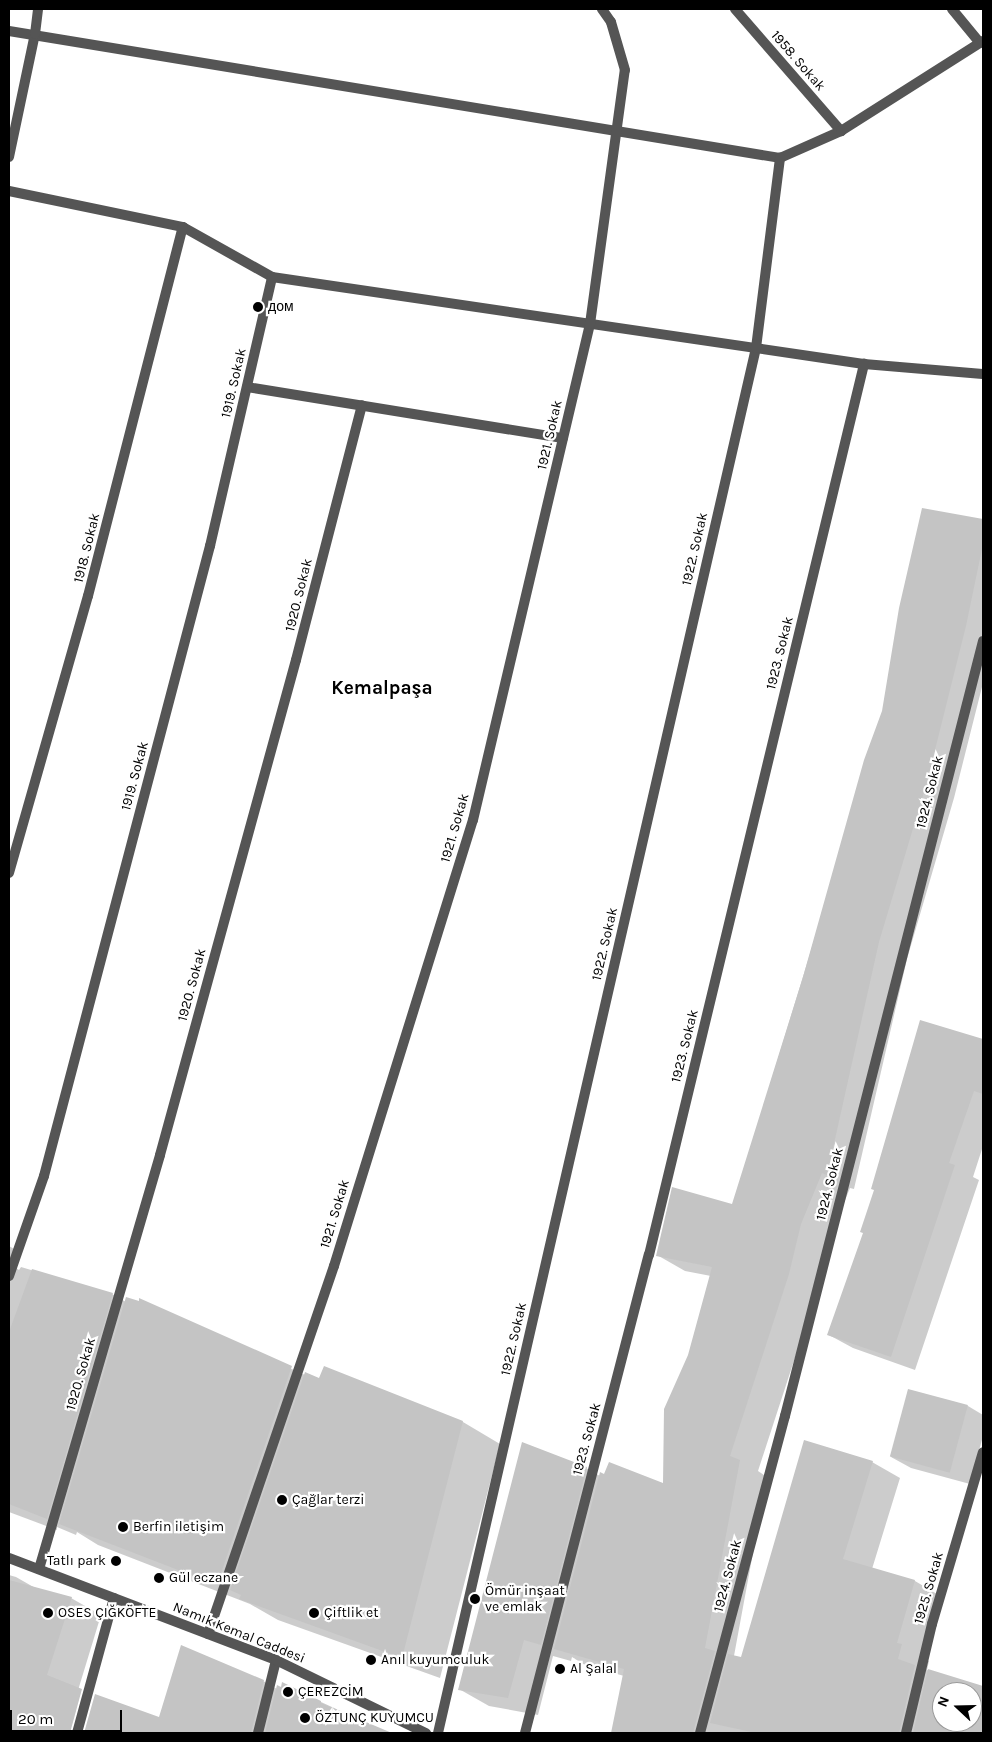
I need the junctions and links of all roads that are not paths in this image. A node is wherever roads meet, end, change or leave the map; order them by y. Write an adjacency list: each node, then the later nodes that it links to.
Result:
1 (38, 9): 6 (street)
2 (602, 9): 9 (street, 1921. Sokak)
3 (735, 9): 8 (street, 1958. Sokak)
4 (952, 9): 7 (street)
5 (9, 31): 6 (street)
6 (35, 34): 9 (street); 10 (street)
7 (981, 42): 8 (street)
8 (841, 131): 11 (street)
9 (617, 132): 11 (street); 15 (street, 1921. Sokak)
10 (9, 156)
11 (780, 158): 16 (street, 1922. Sokak)
12 (9, 191): 13 (street)
13 (183, 227): 14 (street); 23 (street, 1918. Sokak)
14 (272, 277): 15 (street); 19 (street, 1919. Sokak)
15 (590, 324): 16 (street); 21 (street, 1921. Sokak)
16 (756, 348): 17 (street); 34 (street, 1922. Sokak)
17 (864, 364): 18 (street); 35 (street, 1923. Sokak)
18 (983, 374)
19 (247, 387): 20 (street); 24 (street, 1919. Sokak)
20 (362, 405): 21 (street); 27 (street, 1920. Sokak)
21 (563, 438): 29 (street, 1921. Sokak)
22 (983, 641): 36 (street, 1924. Sokak)
23 (9, 873)
24 (9, 1276)
25 (983, 1452): 37 (street, 1925. Sokak)
26 (9, 1558): 27 (street, Namık Kemal Caddesi)
27 (39, 1569): 28 (street, Namık Kemal Caddesi)
28 (114, 1598): 29 (street, Namık Kemal Caddesi); 31 (street)
29 (208, 1634): 30 (street, Namık Kemal Caddesi)
30 (276, 1660): 32 (street); 33 (street, Namık Kemal Caddesi)
31 (77, 1733)
32 (258, 1733)
33 (426, 1733)
34 (438, 1733)
35 (525, 1733)
36 (700, 1733)
37 (906, 1733)

